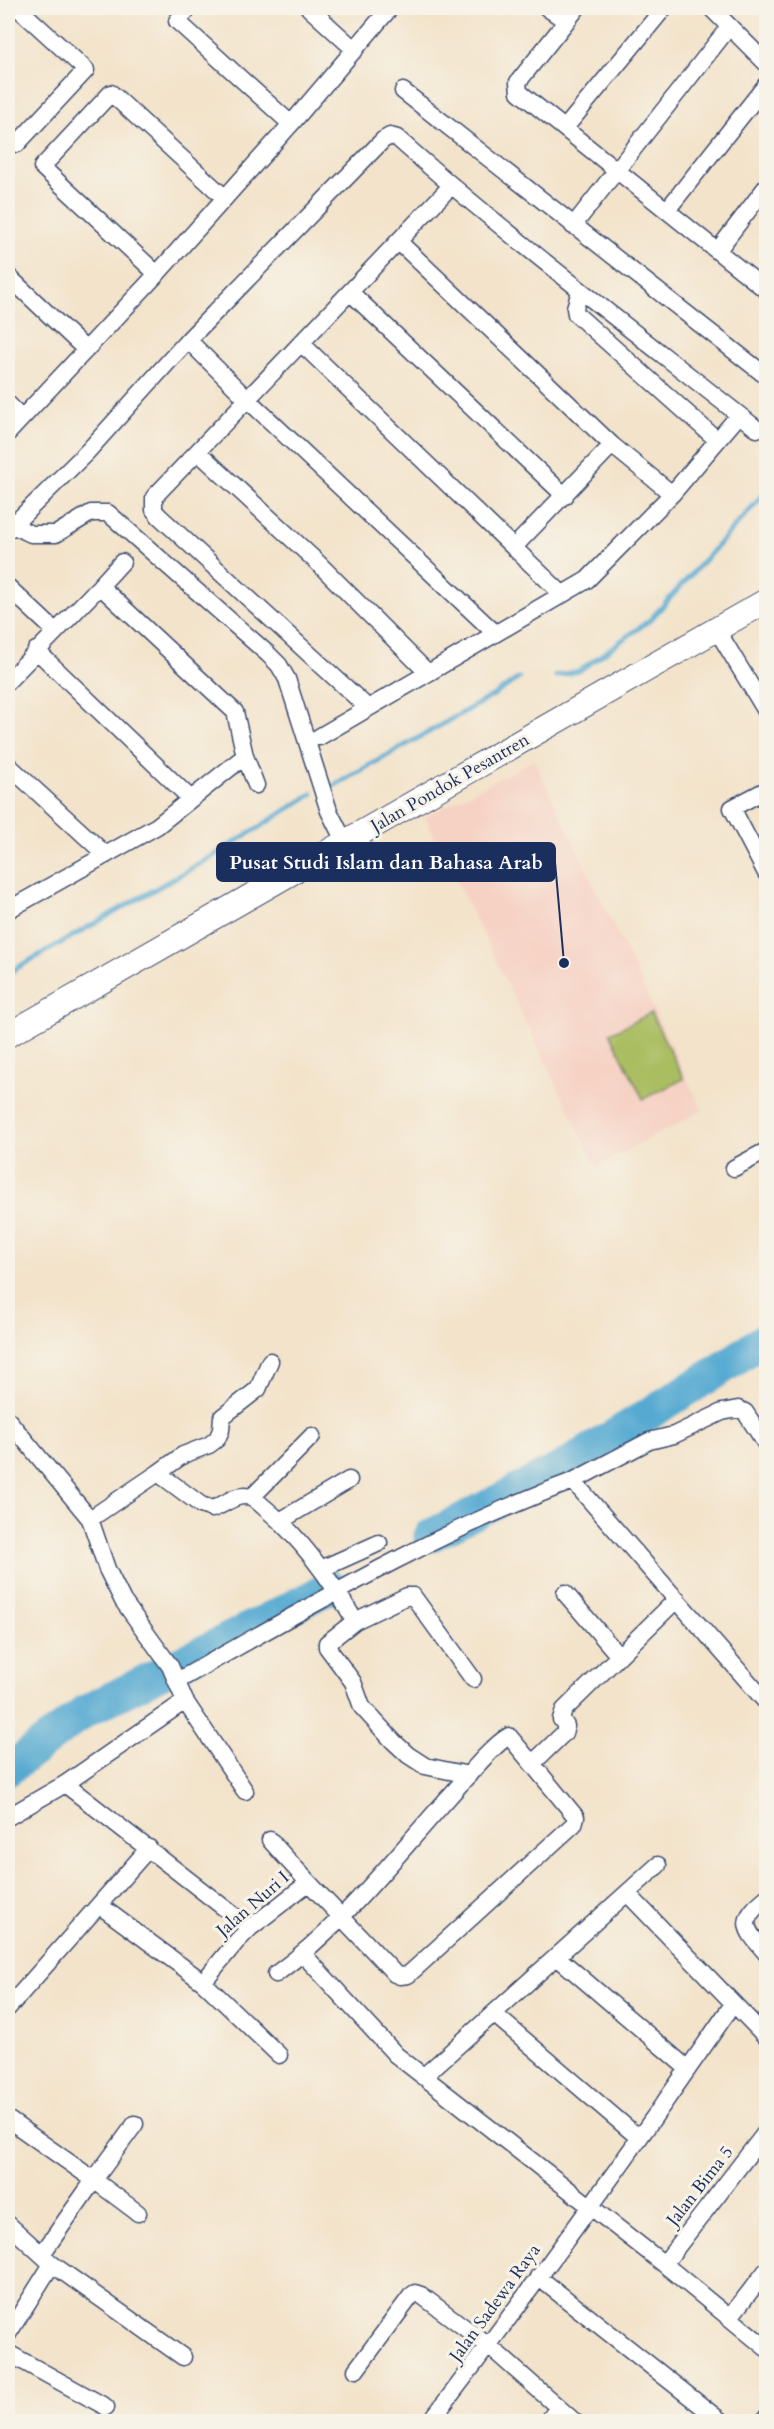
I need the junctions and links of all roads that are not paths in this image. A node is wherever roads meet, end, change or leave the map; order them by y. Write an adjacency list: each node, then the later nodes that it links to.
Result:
1 (18, 8): 17 (street)
2 (189, 8): 15 (street)
3 (309, 8): 11 (street)
4 (390, 8): 11 (street)
5 (547, 8): 9 (street)
6 (577, 8): 9 (street)
7 (664, 8): 16 (street)
8 (711, 8): 10 (street)
9 (566, 21): 16 (street)
10 (729, 27): 12 (street); 18 (street)
11 (355, 50): 15 (street)
12 (766, 63)
13 (766, 85): 22 (street)
14 (403, 91): 23 (street)
15 (291, 124): 21 (street)
16 (565, 128): 18 (street)
17 (8, 135)
18 (617, 170): 22 (street); 23 (street)
19 (451, 186): 24 (street); 29 (street); 31 (street)
20 (766, 187): 25 (street)
21 (225, 198): 26 (street); 26 (street)
22 (667, 210): 25 (street)
23 (573, 226): 34 (street)
24 (398, 241): 30 (street); 42 (street)
25 (718, 250): 28 (street)
26 (157, 274): 33 (street)
27 (8, 276): 33 (street)
28 (766, 290)
29 (580, 291): 37 (street); 41 (street)
30 (351, 293): 32 (street); 45 (street)
31 (188, 340): 35 (street); 46 (street)
32 (302, 344): 35 (street); 47 (street)
33 (86, 349): 38 (street)
34 (766, 376)
35 (248, 400): 43 (street); 55 (street)
36 (8, 404): 38 (street)
37 (739, 415): 39 (street); 41 (street)
38 (21, 417): 40 (street)
39 (757, 429)
40 (8, 433)
41 (716, 439): 44 (street)
42 (612, 445): 44 (street); 45 (street)
43 (198, 453): 57 (street); 59 (street)
44 (672, 494): 51 (street)
45 (565, 496): 47 (street)
46 (11, 522): 67 (street)
47 (514, 547): 51 (street)
48 (122, 562): 49 (street)
49 (100, 585): 54 (street); 62 (street)
50 (8, 587): 54 (street)
51 (562, 594): 55 (street)
52 (766, 601): 53 (street, Jalan Pondok Pesantren)
53 (717, 630): 60 (street); 67 (street, Jalan Pondok Pesantren)
54 (55, 631): 56 (street)
55 (495, 633): 57 (street)
56 (36, 650): 58 (street); 66 (street)
57 (428, 673): 59 (street)
58 (8, 681)
59 (368, 708): 61 (street)
60 (766, 711)
61 (319, 737)
62 (245, 756): 64 (street); 66 (street)
63 (8, 765): 68 (street)
64 (256, 785)
65 (766, 790): 69 (street)
66 (191, 799): 68 (street)
67 (345, 843): 71 (street, Jalan Pondok Pesantren)
68 (106, 855): 70 (street)
69 (766, 873)
70 (10, 906)
71 (8, 1035)
72 (766, 1151): 73 (street)
73 (734, 1168)
74 (270, 1361): 78 (street)
75 (8, 1420): 82 (street)
76 (312, 1436): 81 (street)
77 (766, 1444): 80 (street)
78 (158, 1473): 81 (street); 82 (street)
79 (350, 1480): 83 (street)
80 (573, 1481): 86 (street); 88 (street)
81 (252, 1497): 83 (street)
82 (90, 1519): 91 (street)
83 (280, 1521): 85 (street)
84 (379, 1543): 85 (street)
85 (322, 1571): 86 (street)
86 (336, 1590): 89 (street); 91 (street)
87 (565, 1593): 90 (street)
88 (677, 1599): 90 (street); 94 (street)
89 (355, 1621): 92 (street); 96 (street)
90 (619, 1656): 95 (street)
91 (174, 1674): 93 (street)
92 (473, 1679)
93 (185, 1701): 97 (street); 98 (street)
94 (766, 1702)
95 (533, 1763): 96 (street); 107 (street)
96 (469, 1775): 107 (street)
97 (65, 1784): 99 (street); 101 (street)
98 (245, 1791)
99 (8, 1817)
100 (270, 1840): 103 (street)
101 (149, 1848): 106 (street); 108 (street)
102 (658, 1865): 104 (street)
103 (308, 1883): 107 (street); 108 (street, Jalan Nuri I)
104 (627, 1893): 111 (street); 114 (street)
105 (766, 1898): 109 (street)
106 (99, 1905): 113 (street); 115 (street)
107 (341, 1915): 110 (street)
108 (250, 1928): 113 (street, Jalan Nuri I)
109 (766, 1953)
110 (303, 1954): 112 (street); 120 (street)
111 (557, 1957): 116 (street); 119 (street)
112 (276, 1974)
113 (202, 1982): 118 (street)
114 (733, 2004): 117 (street); 119 (street, Jalan Sadewa Raya)
115 (8, 2007)
116 (494, 2014): 120 (street); 124 (street)
117 (766, 2037)
118 (279, 2055)
119 (688, 2069): 124 (street, Jalan Sadewa Raya)
120 (423, 2077): 126 (street)
121 (9, 2120): 125 (street)
122 (135, 2124): 125 (street)
123 (766, 2132): 130 (street, Jalan Bima 5)
124 (639, 2138): 126 (street, Jalan Sadewa Raya)
125 (94, 2180): 127 (street); 129 (street)
126 (590, 2207): 130 (street); 132 (street, Jalan Sadewa Raya)
127 (138, 2213)
128 (8, 2223): 129 (street)
129 (47, 2259): 134 (street); 138 (street)
130 (663, 2264): 133 (street)
131 (766, 2271): 133 (street)
132 (538, 2277): 135 (street, Jalan Sadewa Raya); 145 (street)
133 (730, 2317): 136 (street)
134 (8, 2334)
135 (489, 2346): 139 (street); 141 (street); 142 (street, Jalan Sadewa Raya)
136 (766, 2349)
137 (8, 2353): 140 (street)
138 (183, 2357)
139 (356, 2370)
140 (106, 2407)
141 (558, 2408): 143 (street); 144 (street)
142 (430, 2421)
143 (548, 2421)
144 (575, 2421)
145 (722, 2421)

